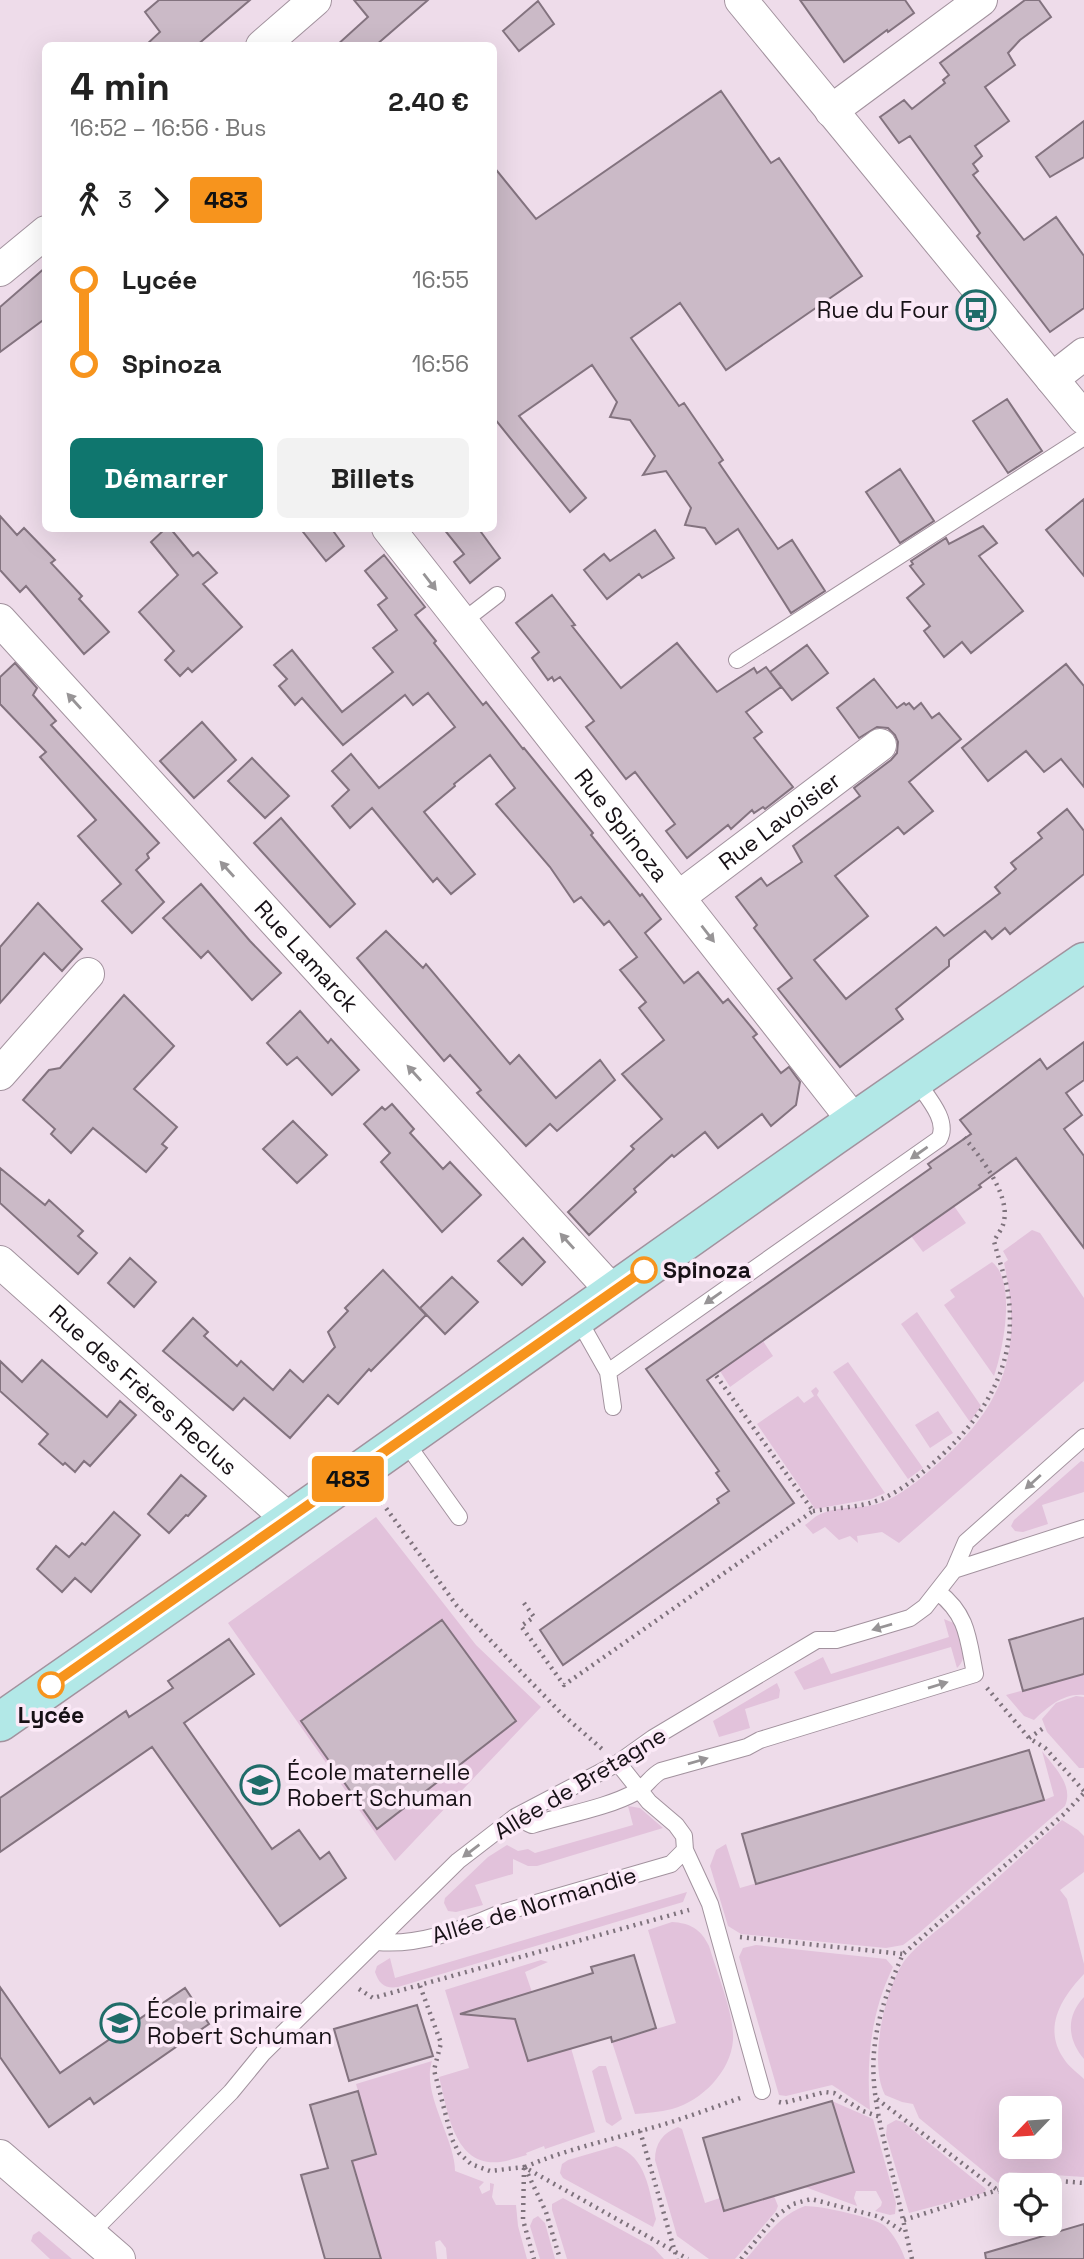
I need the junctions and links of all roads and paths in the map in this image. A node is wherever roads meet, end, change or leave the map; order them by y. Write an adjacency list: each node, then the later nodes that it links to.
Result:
1 (315, 0): 4 (street)
2 (741, 0): 5 (street)
3 (981, 0): 5 (street)
4 (267, 42)
5 (831, 111): 9 (street)
6 (42, 235): 7 (street)
7 (0, 270)
8 (1084, 354): 9 (street)
9 (1052, 379): 10 (street)
10 (1084, 418)
11 (1084, 437): 16 (lane)
12 (391, 532): 15 (street, Rue Spinoza, one-way to 15)
13 (497, 595): 15 (lane)
14 (1, 621): 26 (street, Rue Lamarck, one-way to 14)
15 (462, 622): 18 (street, Rue Spinoza)
16 (737, 660)
17 (880, 745): 18 (street, Rue Lavoisier)
18 (679, 897): 23 (street, Rue Spinoza, one-way to 23)
19 (1084, 962): 22 (street)
20 (88, 974): 21 (street)
21 (0, 1074)
22 (915, 1079): 23 (street); 24 (lane)
23 (854, 1121): 26 (street)
24 (943, 1128): 28 (lane, one-way to 28); 34 (path)
25 (0, 1262): 36 (street, Rue des Frères Reclus)
26 (613, 1292): 27 (street)
27 (577, 1317): 28 (lane); 32 (street)
28 (608, 1372): 30 (lane)
29 (715, 1374): 34 (path)
30 (614, 1408)
31 (1084, 1437): 38 (lane, Allée de Bretagne, one-way to 38)
32 (404, 1440): 33 (street); 35 (lane)
33 (360, 1471): 36 (street); 45 (path)
34 (813, 1511): 40 (path)
35 (458, 1517)
36 (288, 1519): 42 (street)
37 (1084, 1528): 38 (lane)
38 (954, 1570): 39 (lane, Allée de Bretagne)
39 (938, 1592): 41 (lane); 45 (lane, Allée de Bretagne, one-way to 45)
40 (524, 1604)
41 (975, 1674): 44 (path); 46 (lane, one-way to 41)
42 (0, 1721)
43 (1045, 1727): 44 (path)
44 (1030, 1738): 47 (path)
45 (618, 1763): 46 (lane); 48 (lane, Allée de Bretagne)
46 (640, 1791): 48 (lane); 49 (lane)
47 (1084, 1792): 53 (path)
48 (515, 1817): 52 (lane, Allée de Bretagne, one-way to 52)
49 (685, 1850): 50 (lane); 52 (lane, Allée de Normandie)
50 (710, 1904): 51 (lane); 55 (path)
51 (718, 1935): 53 (path); 56 (lane)
52 (377, 1942): 54 (lane, Allée de Bretagne)
53 (903, 1954): 57 (path)
54 (340, 1978): 55 (path); 66 (lane, Allée de Bretagne)
55 (420, 1986): 61 (path)
56 (762, 2091): 58 (path); 59 (path)
57 (876, 2098): 58 (path); 63 (path)
58 (880, 2117): 64 (path)
59 (640, 2131): 61 (path); 67 (path)
60 (0, 2156): 66 (street)
61 (524, 2167): 67 (path); 69 (path); 70 (path)
62 (1084, 2183): 63 (path)
63 (998, 2190): 64 (path)
64 (904, 2220): 65 (path)
65 (905, 2232): 73 (path); 74 (path)
66 (90, 2234): 68 (street)
67 (675, 2252): 71 (path); 72 (path)
68 (119, 2259)
69 (534, 2259)
70 (560, 2259)
71 (677, 2259)
72 (688, 2259)
73 (741, 2259)
74 (912, 2259)

